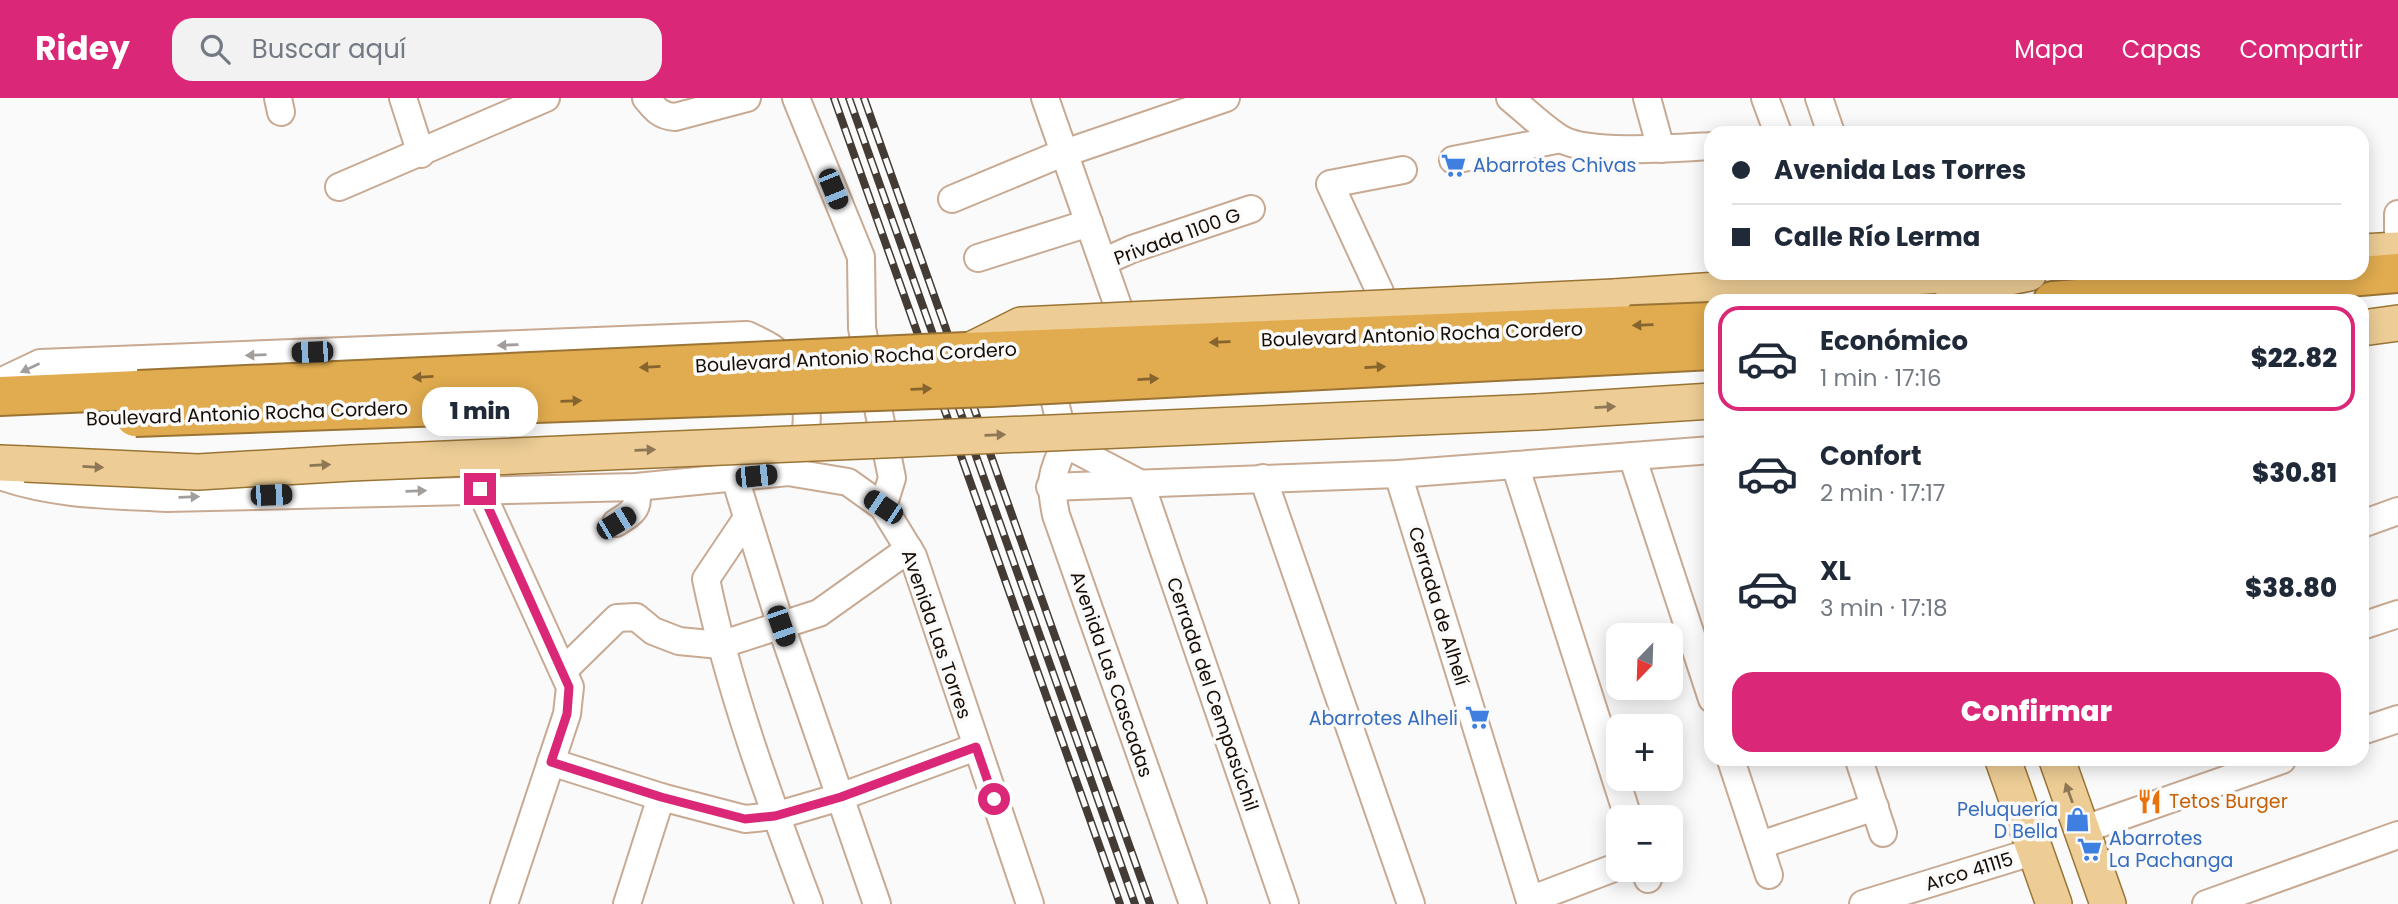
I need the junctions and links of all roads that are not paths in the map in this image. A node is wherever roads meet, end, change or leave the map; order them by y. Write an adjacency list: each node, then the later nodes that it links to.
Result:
1 (402, 98): 18 (street)
2 (546, 98): 18 (street)
3 (646, 98): 4 (street)
4 (747, 98)
5 (796, 98): 72 (street)
6 (1045, 98): 17 (street)
7 (1226, 98): 17 (street)
8 (1510, 98): 14 (street)
9 (1647, 98): 16 (street)
10 (1765, 98): 12 (street)
11 (1819, 98): 13 (street)
12 (1775, 126)
13 (1829, 126)
14 (1561, 139): 16 (street); 19 (street)
15 (1704, 146): 16 (street)
16 (1661, 149)
17 (1064, 153): 22 (street); 25 (street)
18 (421, 154): 21 (street)
19 (1453, 160)
20 (1402, 170): 39 (street)
21 (340, 187)
22 (952, 199)
23 (1251, 209): 30 (street, Privada 1100 G)
24 (2398, 214): 26 (street)
25 (1089, 222): 29 (street); 30 (street)
26 (2398, 232)
27 (2398, 250): 28 (main road)
28 (2369, 252)
29 (978, 258)
30 (1103, 262): 46 (street)
31 (2398, 273): 32 (highway)
32 (2369, 275)
33 (1915, 280): 36 (main road, Boulevard Antonio Rocha Cordero)
34 (1999, 280): 42 (main road)
35 (2312, 280): 43 (highway)
36 (1883, 284): 37 (main road, Boulevard Antonio Rocha Cordero)
37 (1831, 286): 38 (main road, Boulevard Antonio Rocha Cordero)
38 (1752, 288): 40 (main road, Boulevard Antonio Rocha Cordero); 41 (main road)
39 (1380, 292): 45 (street, Boulevard Antonio Rocha Cordero); 46 (street, Boulevard Antonio Rocha Cordero)
40 (1739, 294)
41 (1782, 294)
42 (1959, 294)
43 (2139, 294)
44 (2398, 299): 49 (highway)
45 (1704, 305)
46 (1118, 306): 59 (street, Boulevard Antonio Rocha Cordero)
47 (1704, 306): 51 (main road, bridge)
48 (1704, 307): 51 (highway, Boulevard Antonio Rocha Cordero, one-way to 51, bridge)
49 (2378, 325)
50 (1704, 350): 56 (highway, Boulevard Antonio Rocha Cordero, one-way to 50, bridge)
51 (966, 352): 56 (highway, Boulevard Antonio Rocha Cordero, one-way to 56, bridge)
52 (0, 383): 64 (street, one-way to 52)
53 (1704, 383): 57 (main road)
54 (0, 396): 56 (highway, Boulevard Antonio Rocha Cordero)
55 (1704, 401): 57 (main road)
56 (137, 403): 58 (highway, Boulevard Antonio Rocha Cordero)
57 (1647, 405): 63 (main road, one-way to 57, bridge)
58 (0, 421)
59 (1065, 444): 68 (street); 70 (street, Avenida Las Cascadas)
60 (1704, 451): 61 (street)
61 (1632, 456): 62 (street); 83 (street)
62 (1516, 465): 65 (street); 95 (street)
63 (8, 468): 71 (street, Avenida Las Torres, one-way to 71)
64 (788, 472): 66 (street, Avenida Las Torres); 72 (street, Avenida Las Torres)
65 (1398, 474): 67 (street); 105 (street, Cerrada de Alhelí)
66 (735, 478): 69 (street, Avenida Las Torres); 74 (street)
67 (1263, 478): 68 (street); 113 (street)
68 (1141, 484): 70 (street); 112 (street, Cerrada del Cempasúchil)
69 (636, 486): 71 (street, Avenida Las Torres); 76 (street)
70 (1051, 487): 111 (street, Avenida Las Cascadas)
71 (480, 489): 82 (street)
72 (883, 507): 77 (street, Avenida Las Torres)
73 (2398, 511): 75 (street)
74 (747, 518): 80 (street); 81 (street)
75 (2369, 521)
76 (616, 523)
77 (909, 549): 80 (street); 86 (street, Avenida Las Torres)
78 (2398, 614): 79 (street)
79 (2369, 624)
80 (781, 626): 81 (street); 94 (street)
81 (720, 645): 82 (street); 97 (street)
82 (562, 671): 87 (street)
83 (1704, 675)
84 (2398, 719): 85 (street)
85 (2369, 729)
86 (976, 747): 94 (street); 110 (street, Avenida Las Torres)
87 (551, 762): 93 (street); 106 (street)
88 (1733, 766): 101 (street)
89 (1861, 766): 96 (street)
90 (2005, 766): 102 (main road)
91 (2059, 766): 98 (main road, one-way to 91)
92 (2265, 766): 98 (street)
93 (661, 797): 97 (street); 107 (street)
94 (841, 797): 97 (street); 109 (street)
95 (1624, 805)
96 (1875, 807): 99 (street); 101 (street)
97 (775, 816): 108 (street)
98 (2082, 830): 116 (main road)
99 (1883, 833)
100 (2398, 835): 117 (street)
101 (1760, 845): 104 (street)
102 (2035, 851): 114 (street, Arco 41115); 115 (main road)
103 (1606, 871): 105 (street, Cerrada de Alhelí)
104 (1769, 874)
105 (1531, 902)
106 (504, 904)
107 (627, 904)
108 (808, 904)
109 (877, 904)
110 (1030, 904)
111 (1193, 904)
112 (1285, 904)
113 (1411, 904)
114 (1863, 904)
115 (2054, 904)
116 (2108, 904)
117 (2206, 904)

